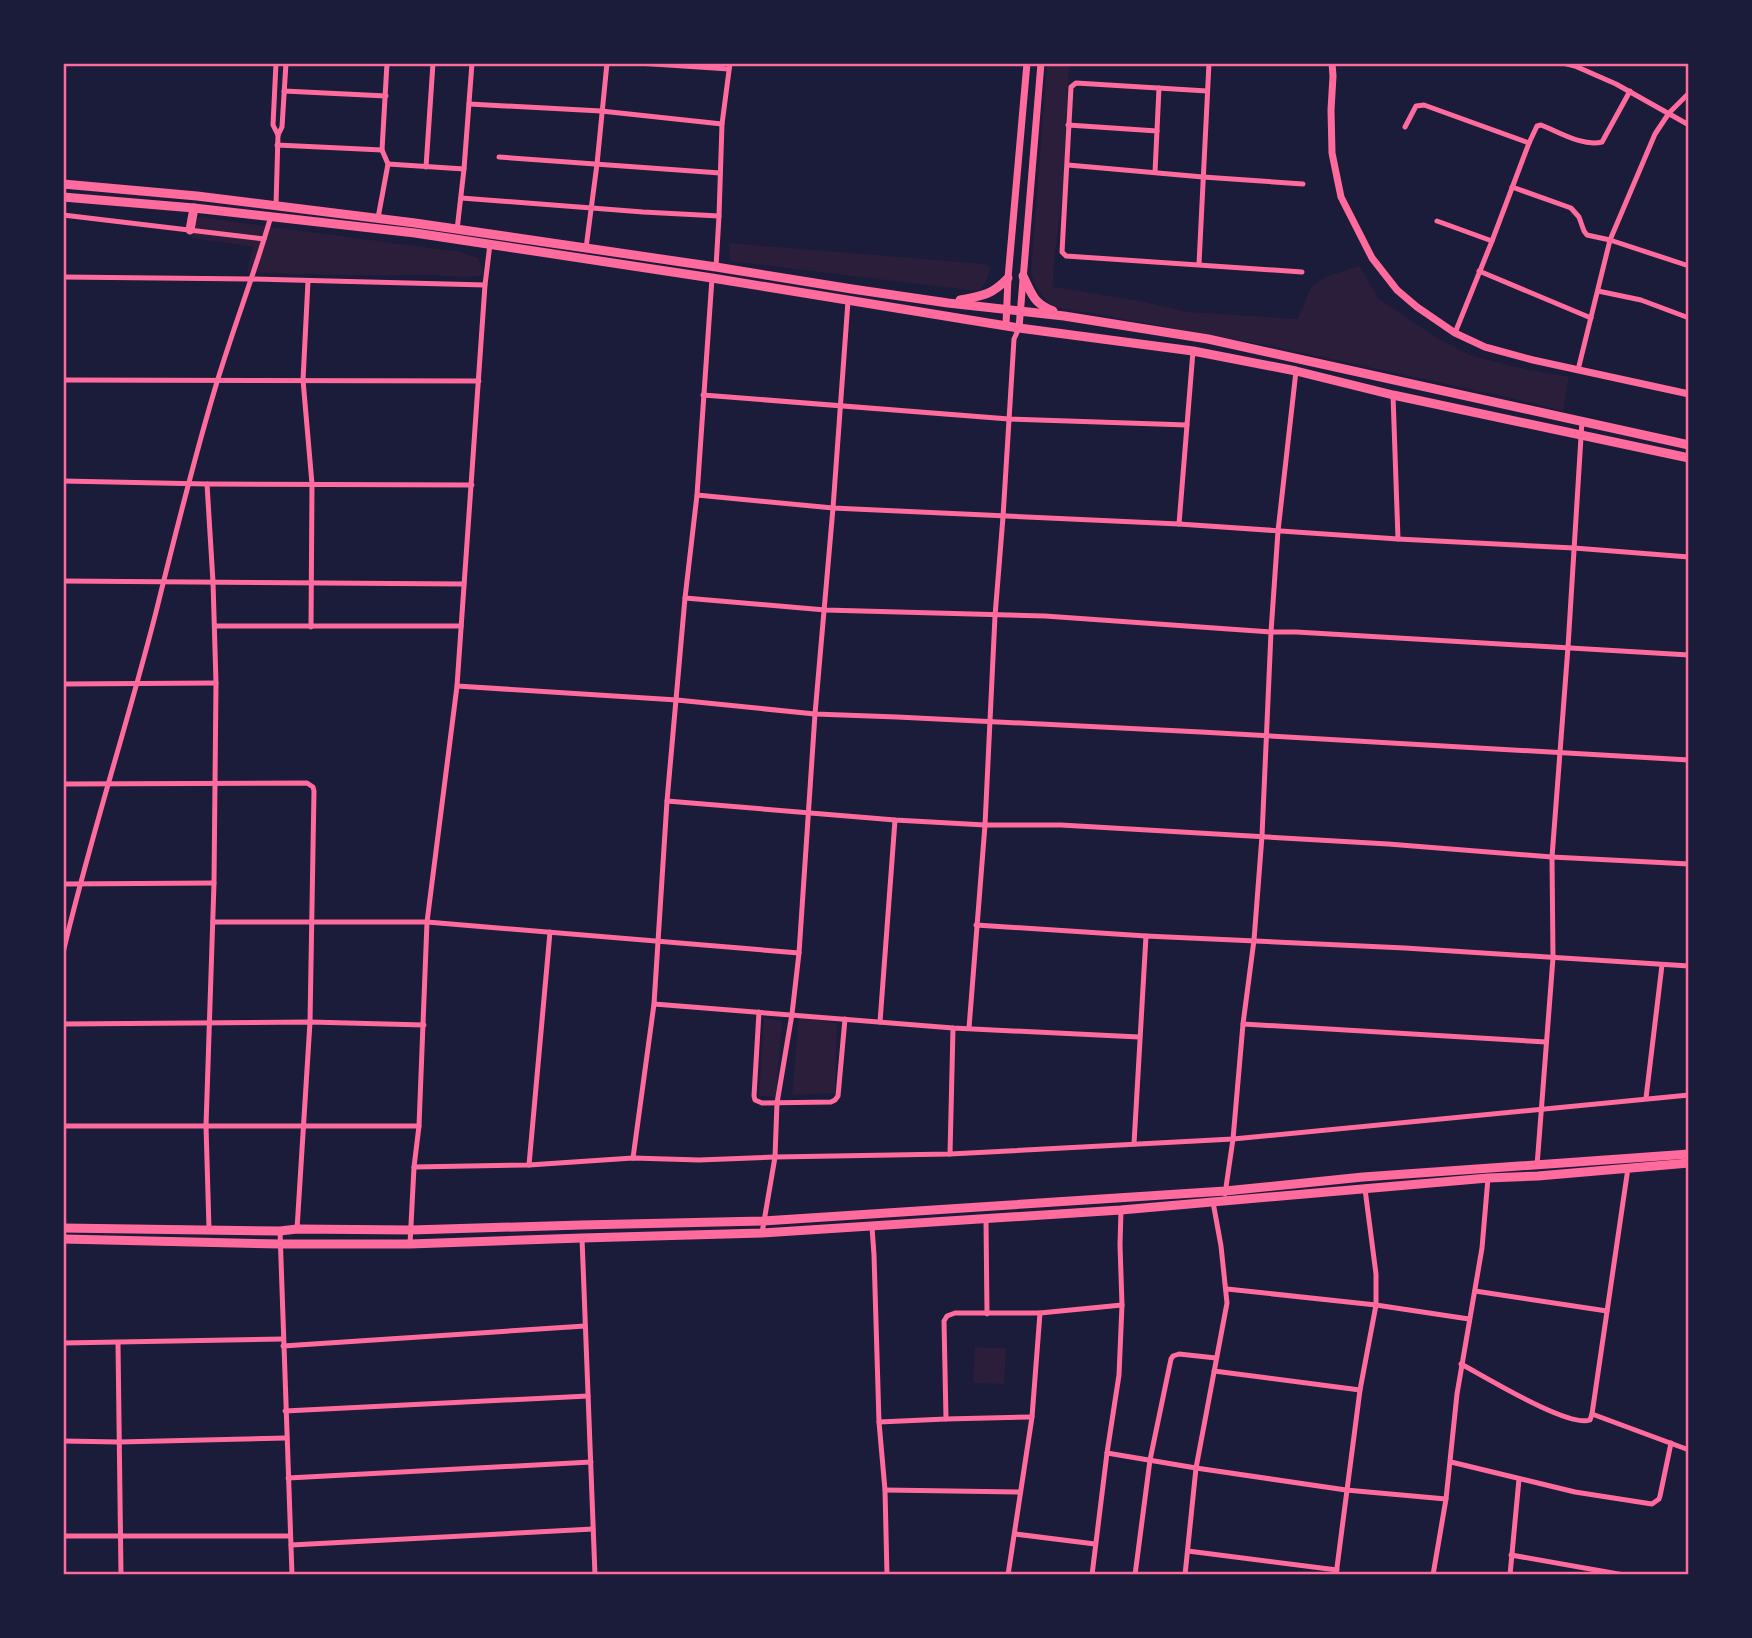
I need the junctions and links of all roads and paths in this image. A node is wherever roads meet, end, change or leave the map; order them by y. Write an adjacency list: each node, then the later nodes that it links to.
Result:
1 (276, 63): 28 (street)
2 (286, 63): 15 (street)
3 (387, 63): 19 (street)
4 (433, 63): 36 (street)
5 (472, 63): 20 (street)
6 (607, 63): 21 (street)
7 (638, 63): 13 (street)
8 (1027, 63): 69 (street)
9 (1041, 63): 66 (street)
10 (1209, 63): 16 (street)
11 (1332, 63): 83 (street)
12 (1563, 63): 17 (street)
13 (729, 66): 23 (street)
14 (1159, 88): 16 (street); 24 (street); 27 (street)
15 (284, 91): 19 (street); 28 (street)
16 (1208, 91): 40 (street)
17 (1630, 91): 22 (street); 29 (street)
18 (1689, 93): 22 (street)
19 (386, 96): 31 (street)
20 (469, 104): 21 (street); 37 (street)
21 (601, 111): 23 (street); 34 (street)
22 (1669, 113): 25 (street); 57 (street)
23 (722, 124): 39 (street)
24 (1068, 125): 27 (street); 35 (street)
25 (1689, 125)
26 (1405, 127): 29 (street)
27 (1157, 131): 38 (street)
28 (278, 135): 30 (street)
29 (1529, 143): 43 (street)
30 (277, 145): 31 (street); 46 (street)
31 (382, 150): 33 (street)
32 (499, 157): 34 (street)
33 (388, 163): 36 (street); 52 (street)
34 (597, 164): 39 (street); 48 (street)
35 (1068, 165): 38 (street); 61 (street)
36 (426, 167): 37 (street)
37 (464, 169): 45 (street)
38 (1155, 172): 40 (street)
39 (720, 173): 51 (street)
40 (1203, 177): 42 (street); 61 (street)
41 (63, 184): 46 (main road)
42 (1303, 184)
43 (1512, 187): 57 (street); 58 (street)
44 (63, 197): 47 (main road)
45 (461, 198): 48 (street); 55 (street)
46 (276, 205): 52 (main road)
47 (194, 208): 50 (main road); 54 (main road)
48 (590, 208): 51 (street); 60 (street)
49 (63, 215): 54 (street)
50 (271, 216): 56 (street); 59 (main road)
51 (719, 216): 63 (street)
52 (378, 218): 55 (main road)
53 (1437, 221): 58 (street)
54 (190, 230): 56 (street)
55 (457, 230): 60 (main road)
56 (264, 239): 70 (street)
57 (1610, 240): 62 (street); 73 (street)
58 (1492, 241): 64 (street)
59 (490, 244): 68 (main road); 72 (street)
60 (586, 248): 63 (main road)
61 (1199, 264): 65 (street)
62 (1689, 266)
63 (716, 267): 75 (main road)
64 (1479, 271): 79 (street); 83 (street)
65 (1302, 272)
66 (1023, 276): 77 (street); 78 (main road)
67 (63, 277): 70 (street)
68 (712, 278): 74 (main road); 92 (street)
69 (1008, 278): 75 (main road); 76 (street)
70 (250, 279): 71 (street); 89 (street)
71 (308, 281): 72 (street); 88 (street)
72 (485, 285): 90 (street)
73 (1598, 291): 79 (street); 80 (street)
74 (848, 301): 81 (main road); 94 (street)
75 (948, 303): 76 (main road)
76 (1006, 309): 77 (main road); 81 (street)
77 (1020, 310): 78 (main road); 82 (street)
78 (1064, 316): 96 (main road)
79 (1591, 318): 85 (street)
80 (1689, 318)
81 (1006, 326): 82 (main road)
82 (1017, 332): 84 (main road); 95 (street)
83 (1455, 333): 85 (street)
84 (1193, 351): 86 (main road); 97 (street)
85 (1578, 370): 91 (street)
86 (1296, 371): 93 (main road); 110 (street)
87 (63, 380): 89 (street)
88 (303, 380): 89 (street); 90 (street); 104 (street)
89 (217, 381): 102 (street)
90 (479, 381): 105 (street)
91 (1689, 394)
92 (704, 395): 94 (street); 106 (street)
93 (1393, 395): 98 (main road); 111 (street)
94 (840, 407): 95 (street); 107 (street)
95 (1009, 419): 97 (street); 108 (street)
96 (1583, 421): 98 (street); 99 (main road)
97 (1187, 425): 109 (street)
98 (1582, 435): 100 (main road); 112 (street)
99 (1689, 445)
100 (1689, 458)
101 (63, 481): 102 (street)
102 (188, 484): 103 (street); 115 (street)
103 (207, 484): 104 (street); 116 (street)
104 (312, 484): 105 (street); 117 (street)
105 (472, 485): 118 (street)
106 (697, 495): 107 (street); 119 (street)
107 (833, 508): 108 (street); 120 (street)
108 (1003, 517): 109 (street); 121 (street)
109 (1180, 524): 110 (street)
110 (1278, 531): 111 (street); 125 (street)
111 (1398, 539): 112 (street)
112 (1574, 548): 113 (street); 126 (street)
113 (1689, 557)
114 (63, 581): 115 (street)
115 (163, 582): 116 (street); 130 (street)
116 (213, 582): 117 (street); 122 (street)
117 (311, 583): 118 (street); 123 (street)
118 (464, 584): 124 (street)
119 (685, 598): 120 (street); 132 (street)
120 (825, 610): 121 (street); 133 (street)
121 (995, 615): 125 (street); 134 (street)
122 (215, 626): 123 (street); 128 (street)
123 (311, 626): 124 (street)
124 (461, 626): 131 (street)
125 (1271, 632): 126 (street); 135 (street)
126 (1568, 648): 127 (street); 136 (street)
127 (1689, 655)
128 (216, 683): 130 (street); 140 (street)
129 (63, 684): 130 (street)
130 (136, 684): 139 (street)
131 (457, 686): 132 (street); 153 (street)
132 (677, 700): 133 (street); 141 (street)
133 (815, 714): 134 (street); 142 (street)
134 (989, 721): 135 (street); 144 (street)
135 (1266, 736): 136 (street); 145 (street)
136 (1559, 752): 137 (street); 146 (street)
137 (1689, 760)
138 (63, 784): 139 (street)
139 (110, 784): 140 (street); 150 (street)
140 (214, 784): 148 (street); 152 (street)
141 (667, 802): 142 (street); 157 (street)
142 (808, 814): 143 (street); 160 (street)
143 (895, 820): 144 (street); 170 (street)
144 (985, 824): 145 (street); 154 (street)
145 (1262, 836): 146 (street); 158 (street)
146 (1552, 857): 147 (street); 161 (street)
147 (1689, 864)
148 (214, 883): 150 (street); 151 (street)
149 (63, 884): 150 (street)
150 (79, 884): 159 (street)
151 (213, 922): 152 (street); 168 (street)
152 (312, 922): 153 (street); 169 (street)
153 (427, 922): 155 (street); 173 (street)
154 (976, 925): 156 (street); 175 (street)
155 (550, 932): 157 (street); 193 (street)
156 (1146, 936): 158 (street); 176 (street)
157 (658, 940): 160 (street); 164 (street)
158 (1254, 940): 161 (street); 172 (street)
159 (63, 953)
160 (799, 953): 166 (street)
161 (1553, 958): 162 (street); 177 (street)
162 (1662, 965): 163 (street); 179 (street)
163 (1689, 966)
164 (654, 1004): 165 (street); 191 (street)
165 (760, 1012): 166 (street); 180 (street)
166 (792, 1014): 167 (street); 180 (street)
167 (845, 1019): 170 (street); 180 (street)
168 (209, 1022): 169 (street); 171 (street); 184 (street)
169 (310, 1022): 173 (street); 182 (street)
170 (880, 1022): 174 (street)
171 (63, 1024)
172 (1243, 1024): 177 (street); 186 (street)
173 (424, 1025): 185 (street)
174 (953, 1028): 175 (street); 188 (street)
175 (969, 1028): 176 (street)
176 (1139, 1037): 187 (street)
177 (1546, 1042): 181 (street)
178 (1689, 1094): 179 (street)
179 (1646, 1098): 181 (street)
180 (777, 1103): 190 (street)
181 (1541, 1110): 186 (street); 194 (street)
182 (303, 1125): 184 (street); 185 (street); 208 (street)
183 (63, 1126): 184 (street)
184 (206, 1126): 207 (street)
185 (419, 1126): 195 (street)
186 (1233, 1139): 187 (street); 200 (street)
187 (1134, 1144): 188 (street)
188 (950, 1154): 190 (street)
189 (1689, 1154): 194 (main road)
190 (775, 1157): 191 (street); 204 (street)
191 (633, 1158): 193 (street)
192 (1689, 1163): 196 (main road)
193 (529, 1165): 195 (street)
194 (1537, 1165): 197 (street); 200 (main road)
195 (414, 1167): 209 (street)
196 (1628, 1168): 197 (main road); 220 (street)
197 (1538, 1176): 198 (main road)
198 (1488, 1178): 199 (main road); 217 (street)
199 (1365, 1189): 200 (main road); 218 (street)
200 (1225, 1196): 201 (main road); 204 (main road)
201 (1213, 1202): 202 (main road); 216 (street)
202 (1121, 1210): 203 (main road); 219 (street)
203 (986, 1220): 205 (main road); 222 (street)
204 (763, 1222): 209 (main road); 211 (street)
205 (872, 1227): 211 (main road); 238 (street)
206 (63, 1228): 207 (main road)
207 (209, 1229): 210 (main road)
208 (297, 1229): 209 (main road); 210 (main road)
209 (411, 1230): 215 (street)
210 (280, 1231): 214 (street)
211 (762, 1233): 212 (main road)
212 (582, 1237): 215 (main road); 224 (street)
213 (63, 1238): 214 (main road)
214 (280, 1244): 215 (main road); 225 (street)
215 (410, 1244)
216 (1227, 1289): 218 (street); 229 (street)
217 (1475, 1291): 220 (street); 223 (street)
218 (1377, 1305): 223 (street); 232 (street)
219 (1122, 1306): 221 (street); 244 (street)
220 (1607, 1311): 235 (street)
221 (1040, 1313): 222 (street); 236 (street)
222 (987, 1314): 237 (street)
223 (1469, 1319): 230 (street)
224 (585, 1326): 228 (street); 233 (street)
225 (283, 1339): 227 (street); 228 (street)
226 (63, 1343): 227 (street)
227 (118, 1343): 241 (street)
228 (283, 1346): 234 (street)
229 (1216, 1358): 231 (street); 245 (street)
230 (1461, 1364): 235 (street); 247 (street)
231 (1214, 1371): 232 (street); 248 (street)
232 (1360, 1391): 252 (street)
233 (588, 1396): 234 (street); 246 (street)
234 (285, 1411): 239 (street)
235 (1592, 1414): 242 (street)
236 (1032, 1417): 237 (street); 253 (street)
237 (946, 1419): 238 (street)
238 (879, 1422): 251 (street)
239 (286, 1438): 241 (street); 249 (street)
240 (63, 1441): 241 (street)
241 (118, 1442): 259 (street)
242 (1671, 1443): 243 (street); 250 (street)
243 (1689, 1450)
244 (1107, 1453): 245 (street); 260 (street)
245 (1150, 1460): 248 (street); 271 (street)
246 (591, 1462): 249 (street); 255 (street)
247 (1451, 1462): 250 (street); 254 (street)
248 (1196, 1468): 252 (street); 262 (street)
249 (288, 1478): 258 (street)
250 (1519, 1479): 263 (street)
251 (885, 1490): 253 (street); 268 (street)
252 (1346, 1490): 254 (street); 264 (street)
253 (1020, 1492): 256 (street)
254 (1446, 1499): 273 (street)
255 (593, 1529): 261 (street); 267 (street)
256 (1015, 1535): 260 (street); 269 (street)
257 (63, 1536): 259 (street)
258 (290, 1536): 259 (street); 261 (street)
259 (121, 1537): 265 (street)
260 (1096, 1544): 270 (street)
261 (291, 1545): 266 (street)
262 (1188, 1551): 264 (street); 272 (street)
263 (1511, 1555): 274 (street); 275 (street)
264 (1336, 1573)
265 (121, 1575)
266 (292, 1575)
267 (595, 1575)
268 (887, 1575)
269 (1008, 1575)
270 (1092, 1575)
271 (1135, 1575)
272 (1185, 1575)
273 (1433, 1575)
274 (1510, 1575)
275 (1624, 1575)

